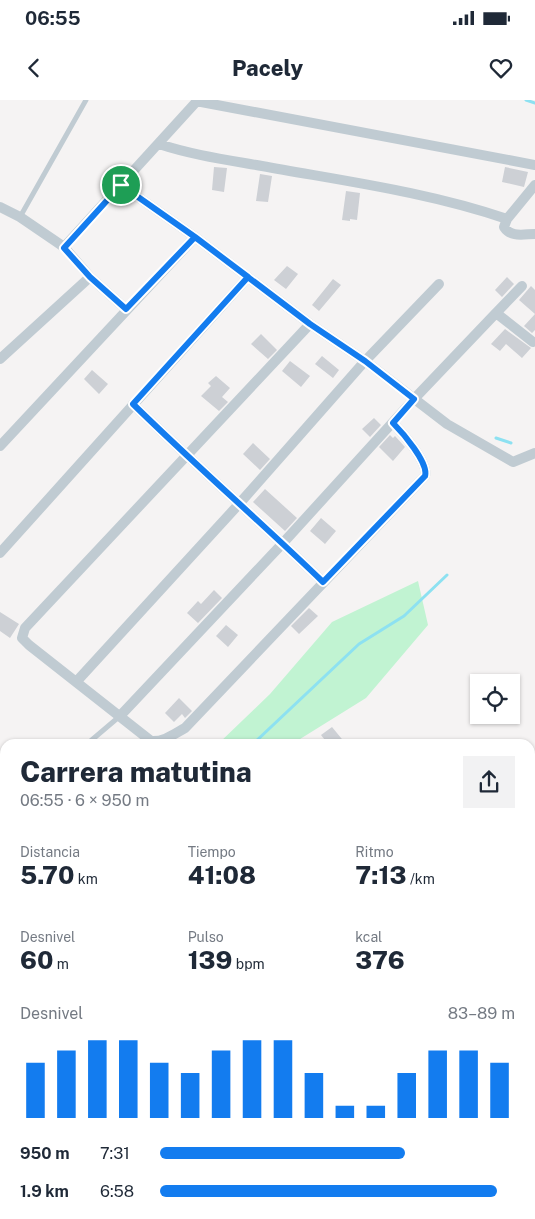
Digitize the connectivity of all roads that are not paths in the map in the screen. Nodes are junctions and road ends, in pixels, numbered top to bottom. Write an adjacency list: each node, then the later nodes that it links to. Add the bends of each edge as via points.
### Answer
1 (86, 100): 8 (lane)
2 (197, 101): 3 (street); 4 (street)
3 (159, 144): 5 (street); 9 (street, via 393,189 484,211)
4 (535, 165)
5 (121, 185): 11 (street); 12 (street)
6 (535, 185): 9 (street)
7 (0, 207): 8 (street)
8 (20, 217): 12 (street)
9 (506, 220): 10 (street, via 504,227 513,234)
10 (535, 234)
11 (195, 237): 14 (street); 17 (street)
12 (64, 248): 13 (street)
13 (90, 277): 17 (street); 21 (street)
14 (248, 277): 19 (street); 24 (street)
15 (439, 284): 22 (street)
16 (522, 286): 18 (street)
17 (126, 309): 26 (street)
18 (496, 312): 20 (street); 23 (street)
19 (310, 324): 22 (street); 28 (street)
20 (533, 342)
21 (0, 359)
22 (365, 361): 23 (street); 29 (street)
23 (414, 399): 25 (street); 27 (street, via 447,424 513,462)
24 (133, 404): 28 (street); 31 (street)
25 (393, 423): 30 (street); 32 (street, via 404,433 426,468 425,476)
26 (0, 446)
27 (535, 452)
28 (185, 456): 29 (street); 33 (street, via 24,628 22,638 29,645)
29 (239, 504): 30 (street); 33 (street)
30 (283, 543): 32 (street); 34 (street)
31 (0, 553)
32 (323, 582): 37 (street, via 185,728)
33 (77, 681): 34 (street)
34 (120, 716): 35 (lane); 36 (street)
35 (93, 739)
36 (149, 739)
37 (166, 739)

